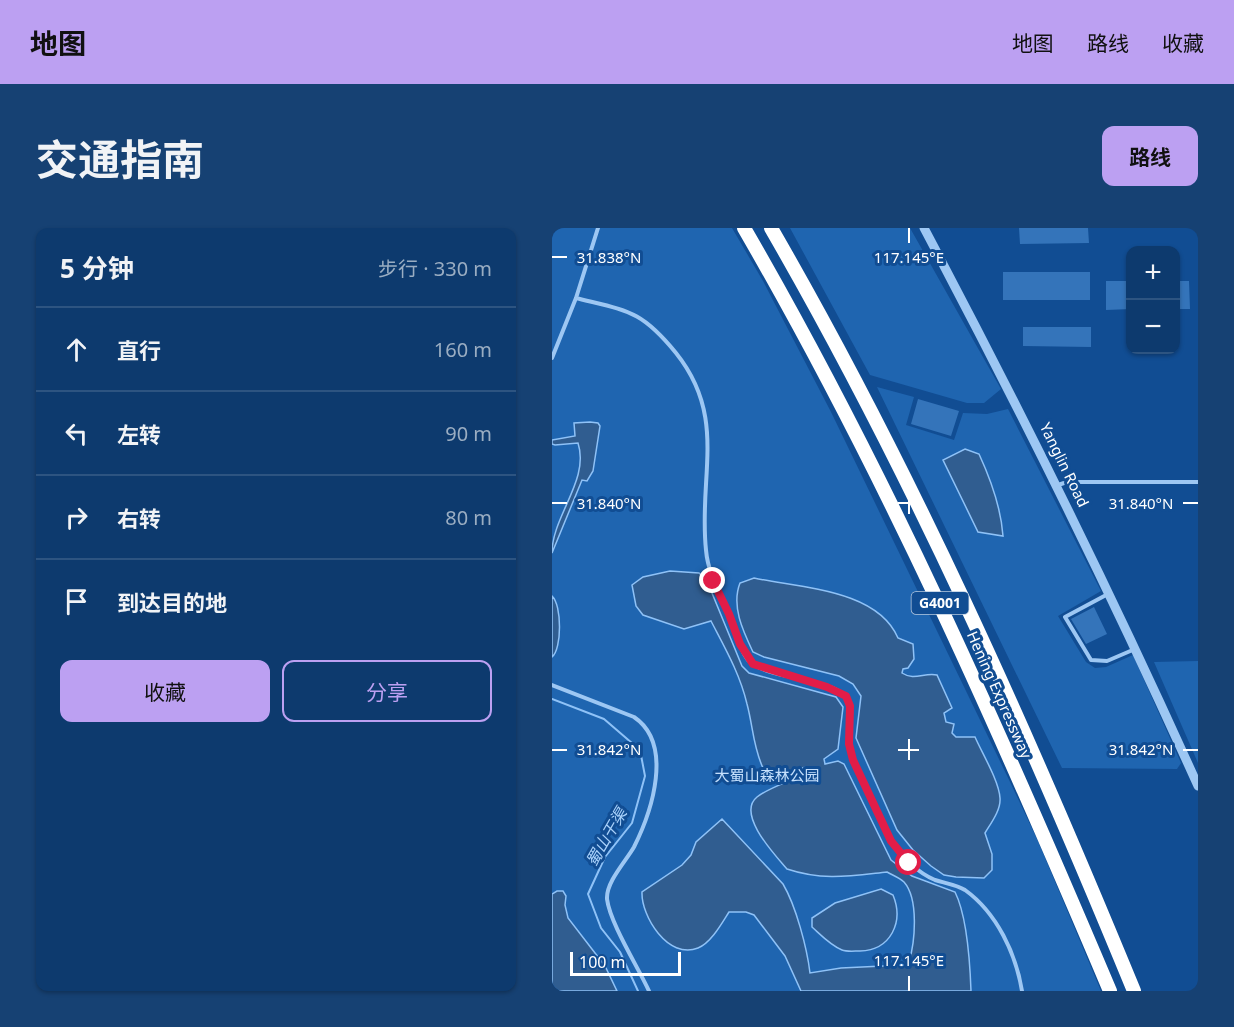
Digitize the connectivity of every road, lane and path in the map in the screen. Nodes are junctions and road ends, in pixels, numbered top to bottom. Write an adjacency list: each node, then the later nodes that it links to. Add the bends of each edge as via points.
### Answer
1 (598, 228): 5 (lane)
2 (744, 228): 15 (highway, Hening Expressway / G4001, via 916,551)
3 (771, 228): 16 (highway, Hening Expressway / G4001, via 936,541 1065,823)
4 (924, 228): 8 (street, Yanglin Road)
5 (576, 298): 6 (lane); 14 (lane, via 640,316 655,327 690,370 706,409 706,550 713,581 747,657 758,667 846,696 853,760 891,841 909,863 933,879 964,889 991,914 1012,953)
6 (552, 358)
7 (1198, 482): 8 (lane, via 1067,482)
8 (1057, 486): 9 (street, Yanglin Road)
9 (1109, 593): 10 (street, Yanglin Road); 10 (lane, via 1065,617 1091,660 1107,661)
10 (1136, 649): 12 (street, Yanglin Road)
11 (552, 685): 13 (lane, via 634,717 643,723 655,742 655,777 649,811 607,899)
12 (1198, 786)
13 (648, 991)
14 (1022, 991)
15 (1110, 991)
16 (1134, 991)

